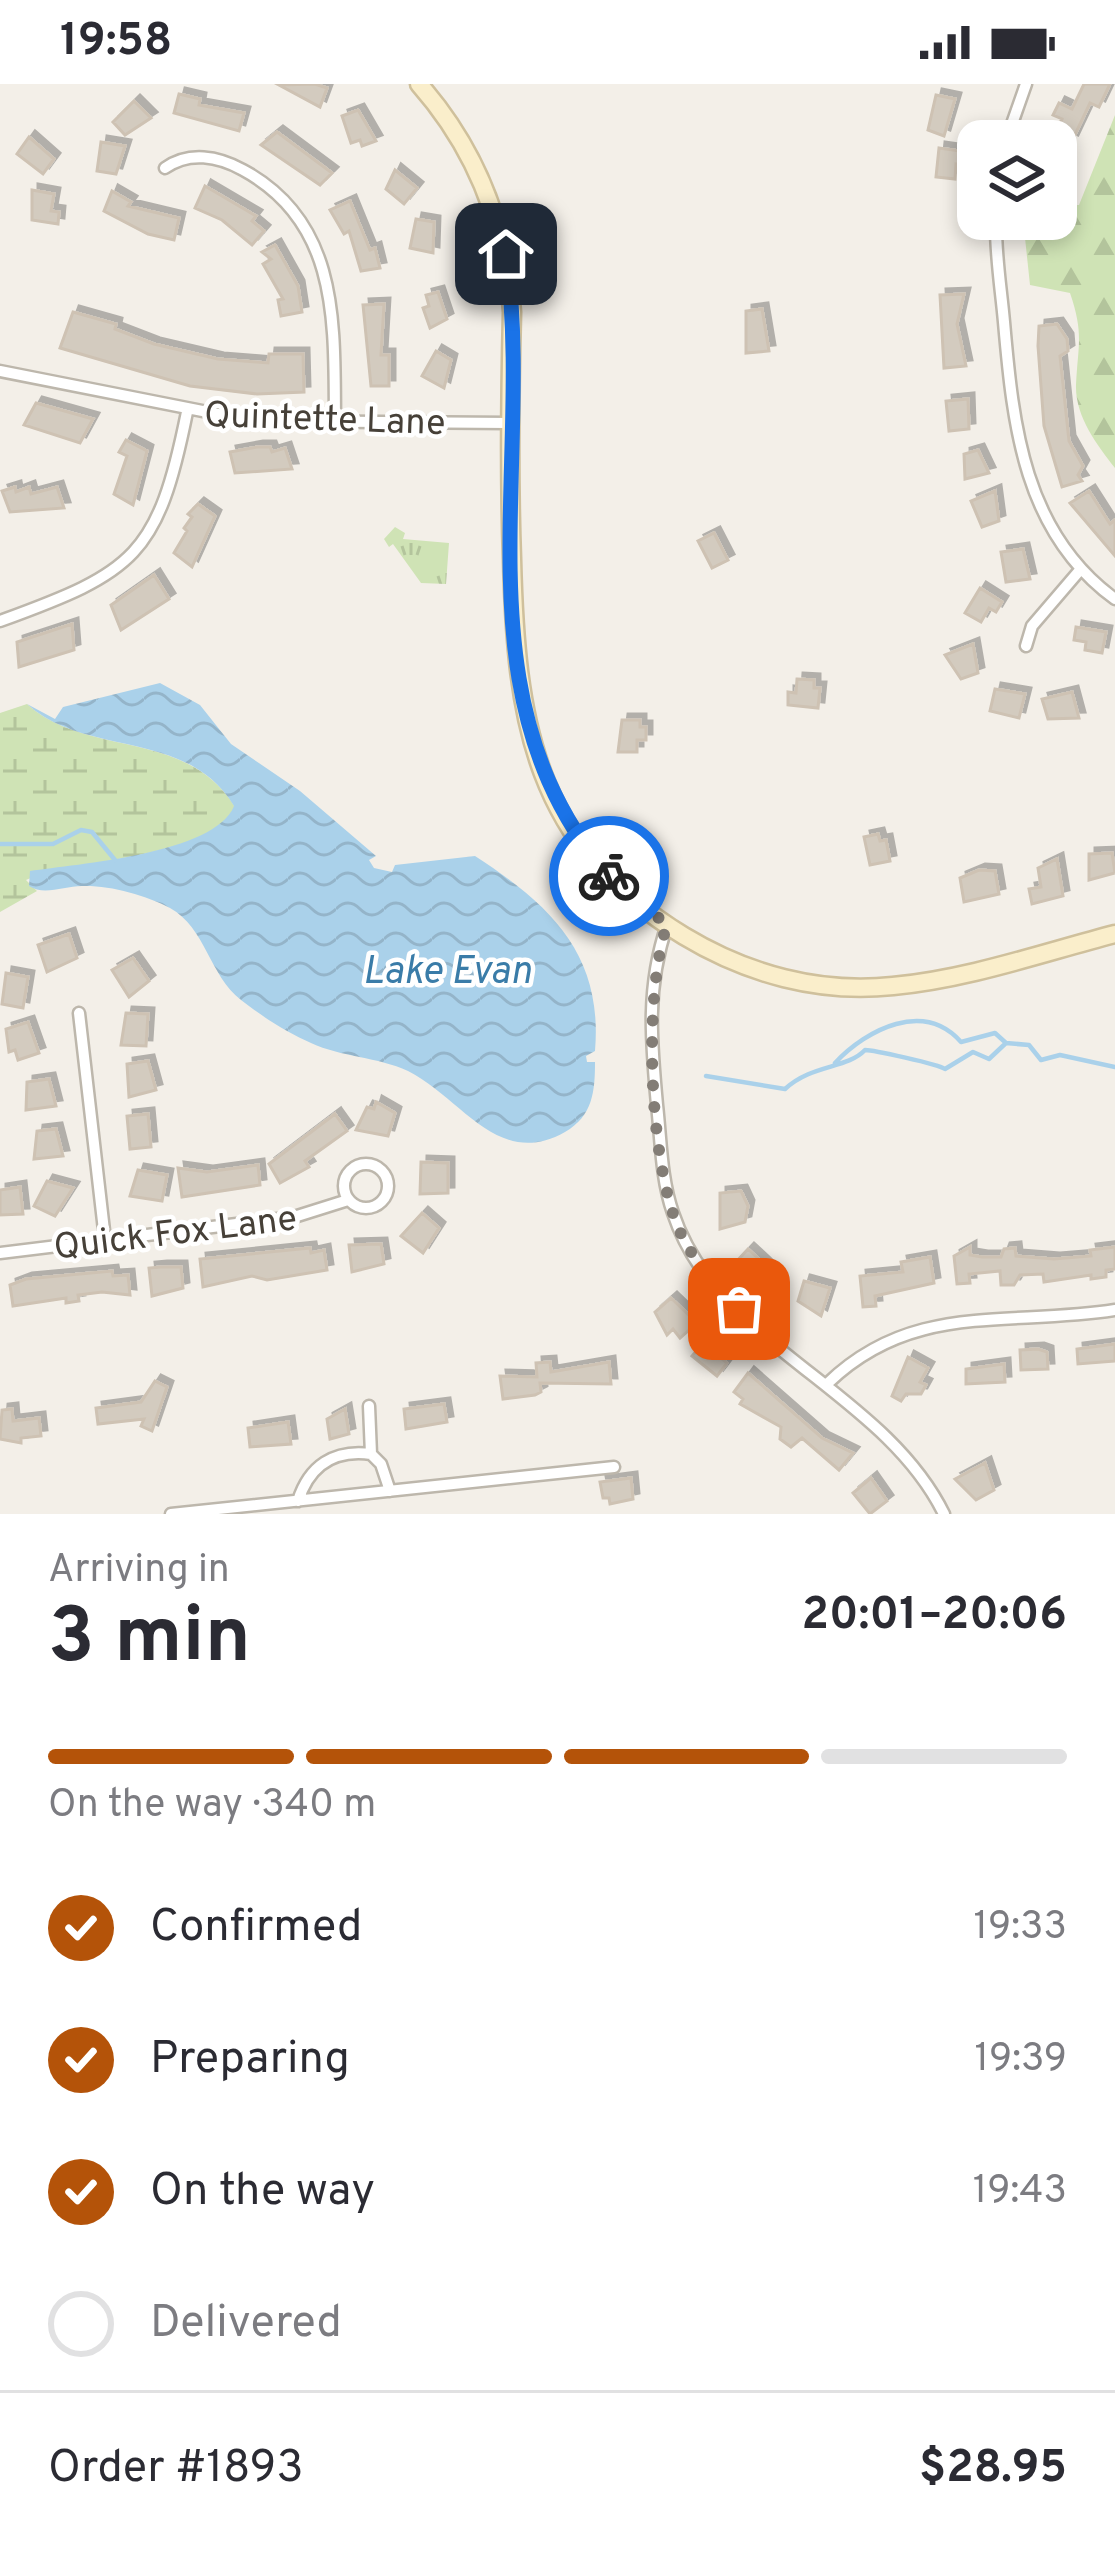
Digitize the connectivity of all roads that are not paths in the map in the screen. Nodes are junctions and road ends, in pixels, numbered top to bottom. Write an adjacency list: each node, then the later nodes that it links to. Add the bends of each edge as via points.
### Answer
1 (419, 84): 9 (street, via 473,161 501,232 512,312)
2 (1026, 84): 3 (street)
3 (1013, 120)
4 (165, 168): 8 (street, via 190,157 221,160 273,189 299,218 332,290)
5 (998, 240): 10 (street, via 1018,442 1041,511)
6 (0, 371): 7 (street, Quintette Lane)
7 (188, 412): 8 (street, Quintette Lane); 12 (street, via 169,498 136,551 92,587)
8 (335, 423): 9 (street, Quintette Lane)
9 (510, 423): 14 (street, via 515,671 527,730 546,782 594,858)
10 (1080, 570): 11 (street); 13 (street, via 1032,626)
11 (1115, 599)
12 (0, 621)
13 (1026, 646)
14 (667, 925): 15 (street, via 749,968 858,987 926,982); 21 (street, via 650,1006 672,1211 721,1291)
15 (1115, 934)
16 (79, 1013): 18 (street)
17 (348, 1200): 17 (street, Quick Fox Lane, via 363,1208 380,1204 388,1189 383,1173 369,1164 352,1168 344,1183); 18 (street, Quick Fox Lane, via 294,1217)
18 (105, 1239): 19 (street, Quick Fox Lane)
19 (0, 1253)
20 (1115, 1310): 21 (street, via 909,1329 872,1345)
21 (828, 1383): 28 (street, via 914,1465)
22 (369, 1406): 23 (street)
23 (370, 1454): 25 (street); 26 (street, via 327,1460)
24 (614, 1467): 25 (street)
25 (390, 1491): 26 (street)
26 (298, 1501): 27 (street)
27 (171, 1514)
28 (944, 1514)

